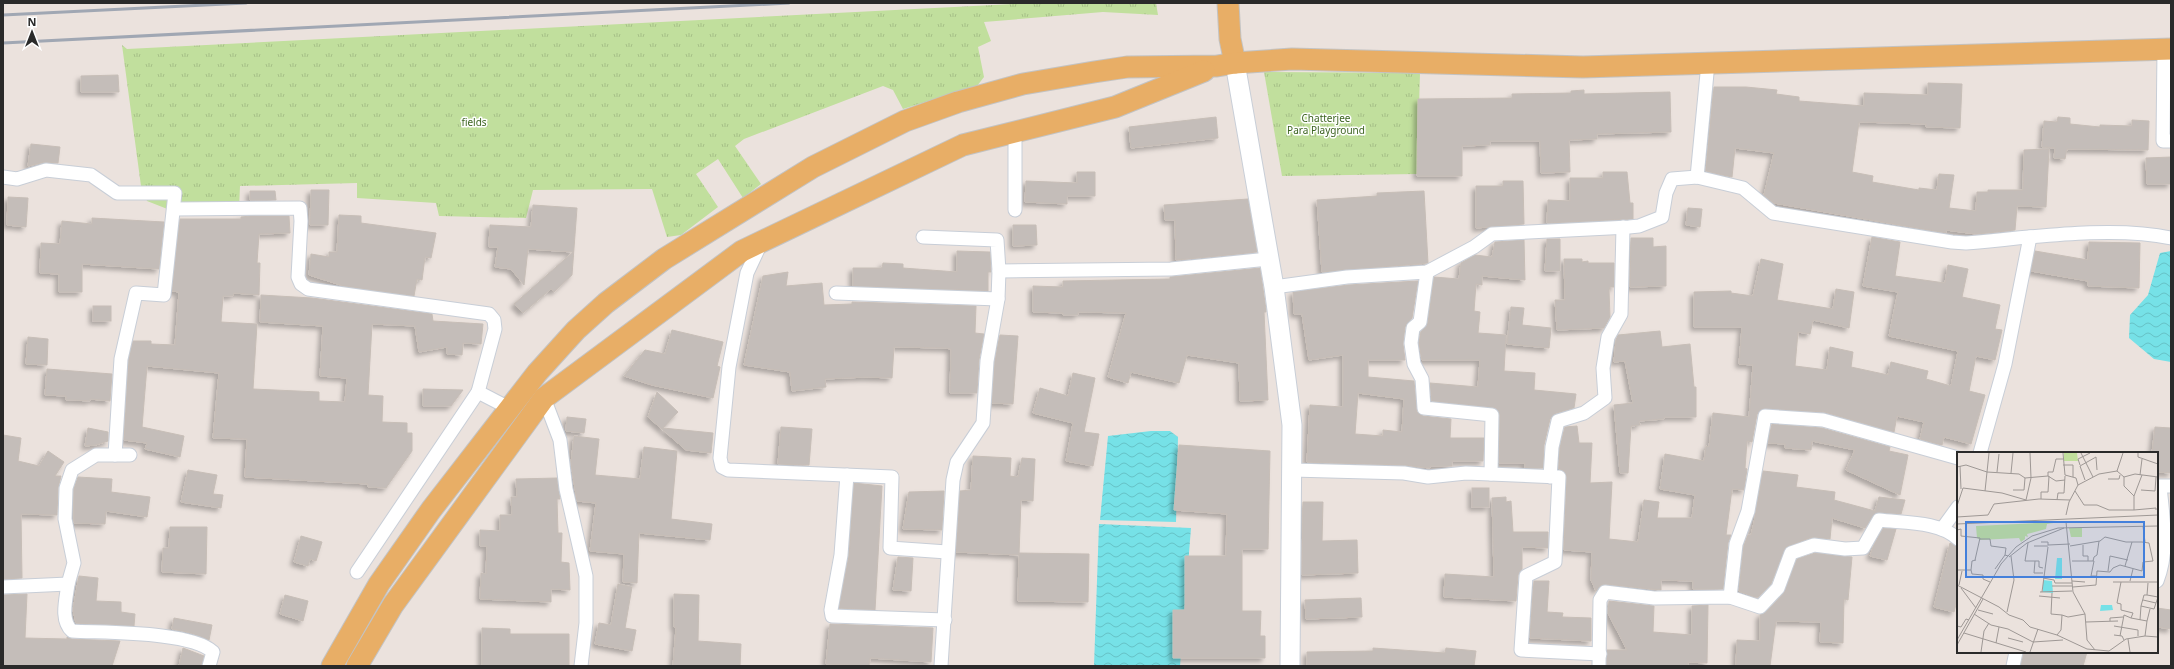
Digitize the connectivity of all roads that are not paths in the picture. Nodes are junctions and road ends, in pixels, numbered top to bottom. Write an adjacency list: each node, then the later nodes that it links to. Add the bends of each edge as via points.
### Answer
1 (1228, 3): 4 (main road, via 1230,39)
2 (2167, 49): 3 (main road); 6 (street, via 2163,141)
3 (1708, 63): 4 (main road, via 1583,67 1292,59); 8 (street)
4 (1226, 64): 5 (main road, via 1115,107); 16 (main road); 24 (main road, via 1127,67 1031,82 958,102 905,121 813,166 664,259 606,303 576,330)
5 (1015, 132): 10 (street); 15 (main road, via 963,145)
6 (2171, 142)
7 (3, 177): 9 (street, via 17,179 46,170 91,176 117,193 175,193)
8 (1697, 177): 11 (street, via 1672,179 1666,193 1662,217 1639,226); 13 (street, via 1743,188 1773,213 1959,243)
9 (174, 209): 22 (street, via 300,208 298,277 301,284 308,289 489,314 494,320 495,329); 26 (street, via 164,295 136,293 121,359)
10 (1015, 210)
11 (1623, 227): 18 (street, via 1492,234 1474,247); 32 (street, via 1622,314 1608,338 1603,368 1605,398 1584,413 1558,422 1552,447)
12 (923, 237): 17 (street, via 997,240)
13 (2030, 238): 14 (street, via 2107,233 2153,234); 25 (street, via 2005,364)
14 (2171, 238)
15 (762, 241): 23 (main road, via 742,251); 31 (street, via 747,272 729,367 720,458 722,467 728,470)
16 (1268, 260): 17 (street, via 1171,269); 19 (main road)
17 (999, 271): 21 (street)
18 (1427, 272): 19 (street, via 1347,277); 30 (street, via 1420,322 1413,328 1411,344 1414,364 1422,379 1424,408 1492,416)
19 (1274, 287): 29 (main road, via 1292,425)
20 (836, 293): 21 (street)
21 (998, 299): 37 (street, via 987,361 983,422 957,462)
22 (478, 392): 24 (street); 38 (street)
23 (544, 398): 48 (main road, via 393,606); 49 (street, via 560,440 566,489 586,576 586,623)
24 (509, 408): 47 (main road, via 383,578)
25 (1980, 452)
26 (115, 455): 27 (street); 40 (street, via 96,455 72,470 66,488 65,519 74,562)
27 (130, 455)
28 (1957, 458): 42 (street, via 1823,420 1765,416 1748,511 1736,544)
29 (1292, 470): 30 (street, via 1404,473 1428,477); 51 (main road)
30 (1491, 474): 32 (street)
31 (847, 475): 37 (street, via 892,477 890,548); 43 (street, via 841,555 832,616)
32 (1550, 477): 45 (street, via 1559,477 1555,562 1526,576 1521,650)
33 (2171, 486): 39 (street, via 2160,486 2164,564)
34 (1957, 508): 35 (street)
35 (1942, 529): 36 (street); 42 (street, via 1879,520 1864,548 1844,550 1814,545 1791,553 1778,588 1760,607)
36 (1957, 538)
37 (947, 552): 43 (street)
38 (357, 572)
39 (2158, 579)
40 (68, 584): 41 (street); 46 (street, via 65,618 66,626 72,631 159,635 207,646 213,652)
41 (3, 587)
42 (1730, 597): 45 (street, via 1654,598 1605,592 1600,600)
43 (945, 620): 50 (street)
44 (2016, 653): 52 (street)
45 (1599, 660)
46 (209, 666)
47 (332, 666)
48 (357, 666)
49 (581, 666)
50 (941, 666)
51 (1290, 666)
52 (2013, 666)

